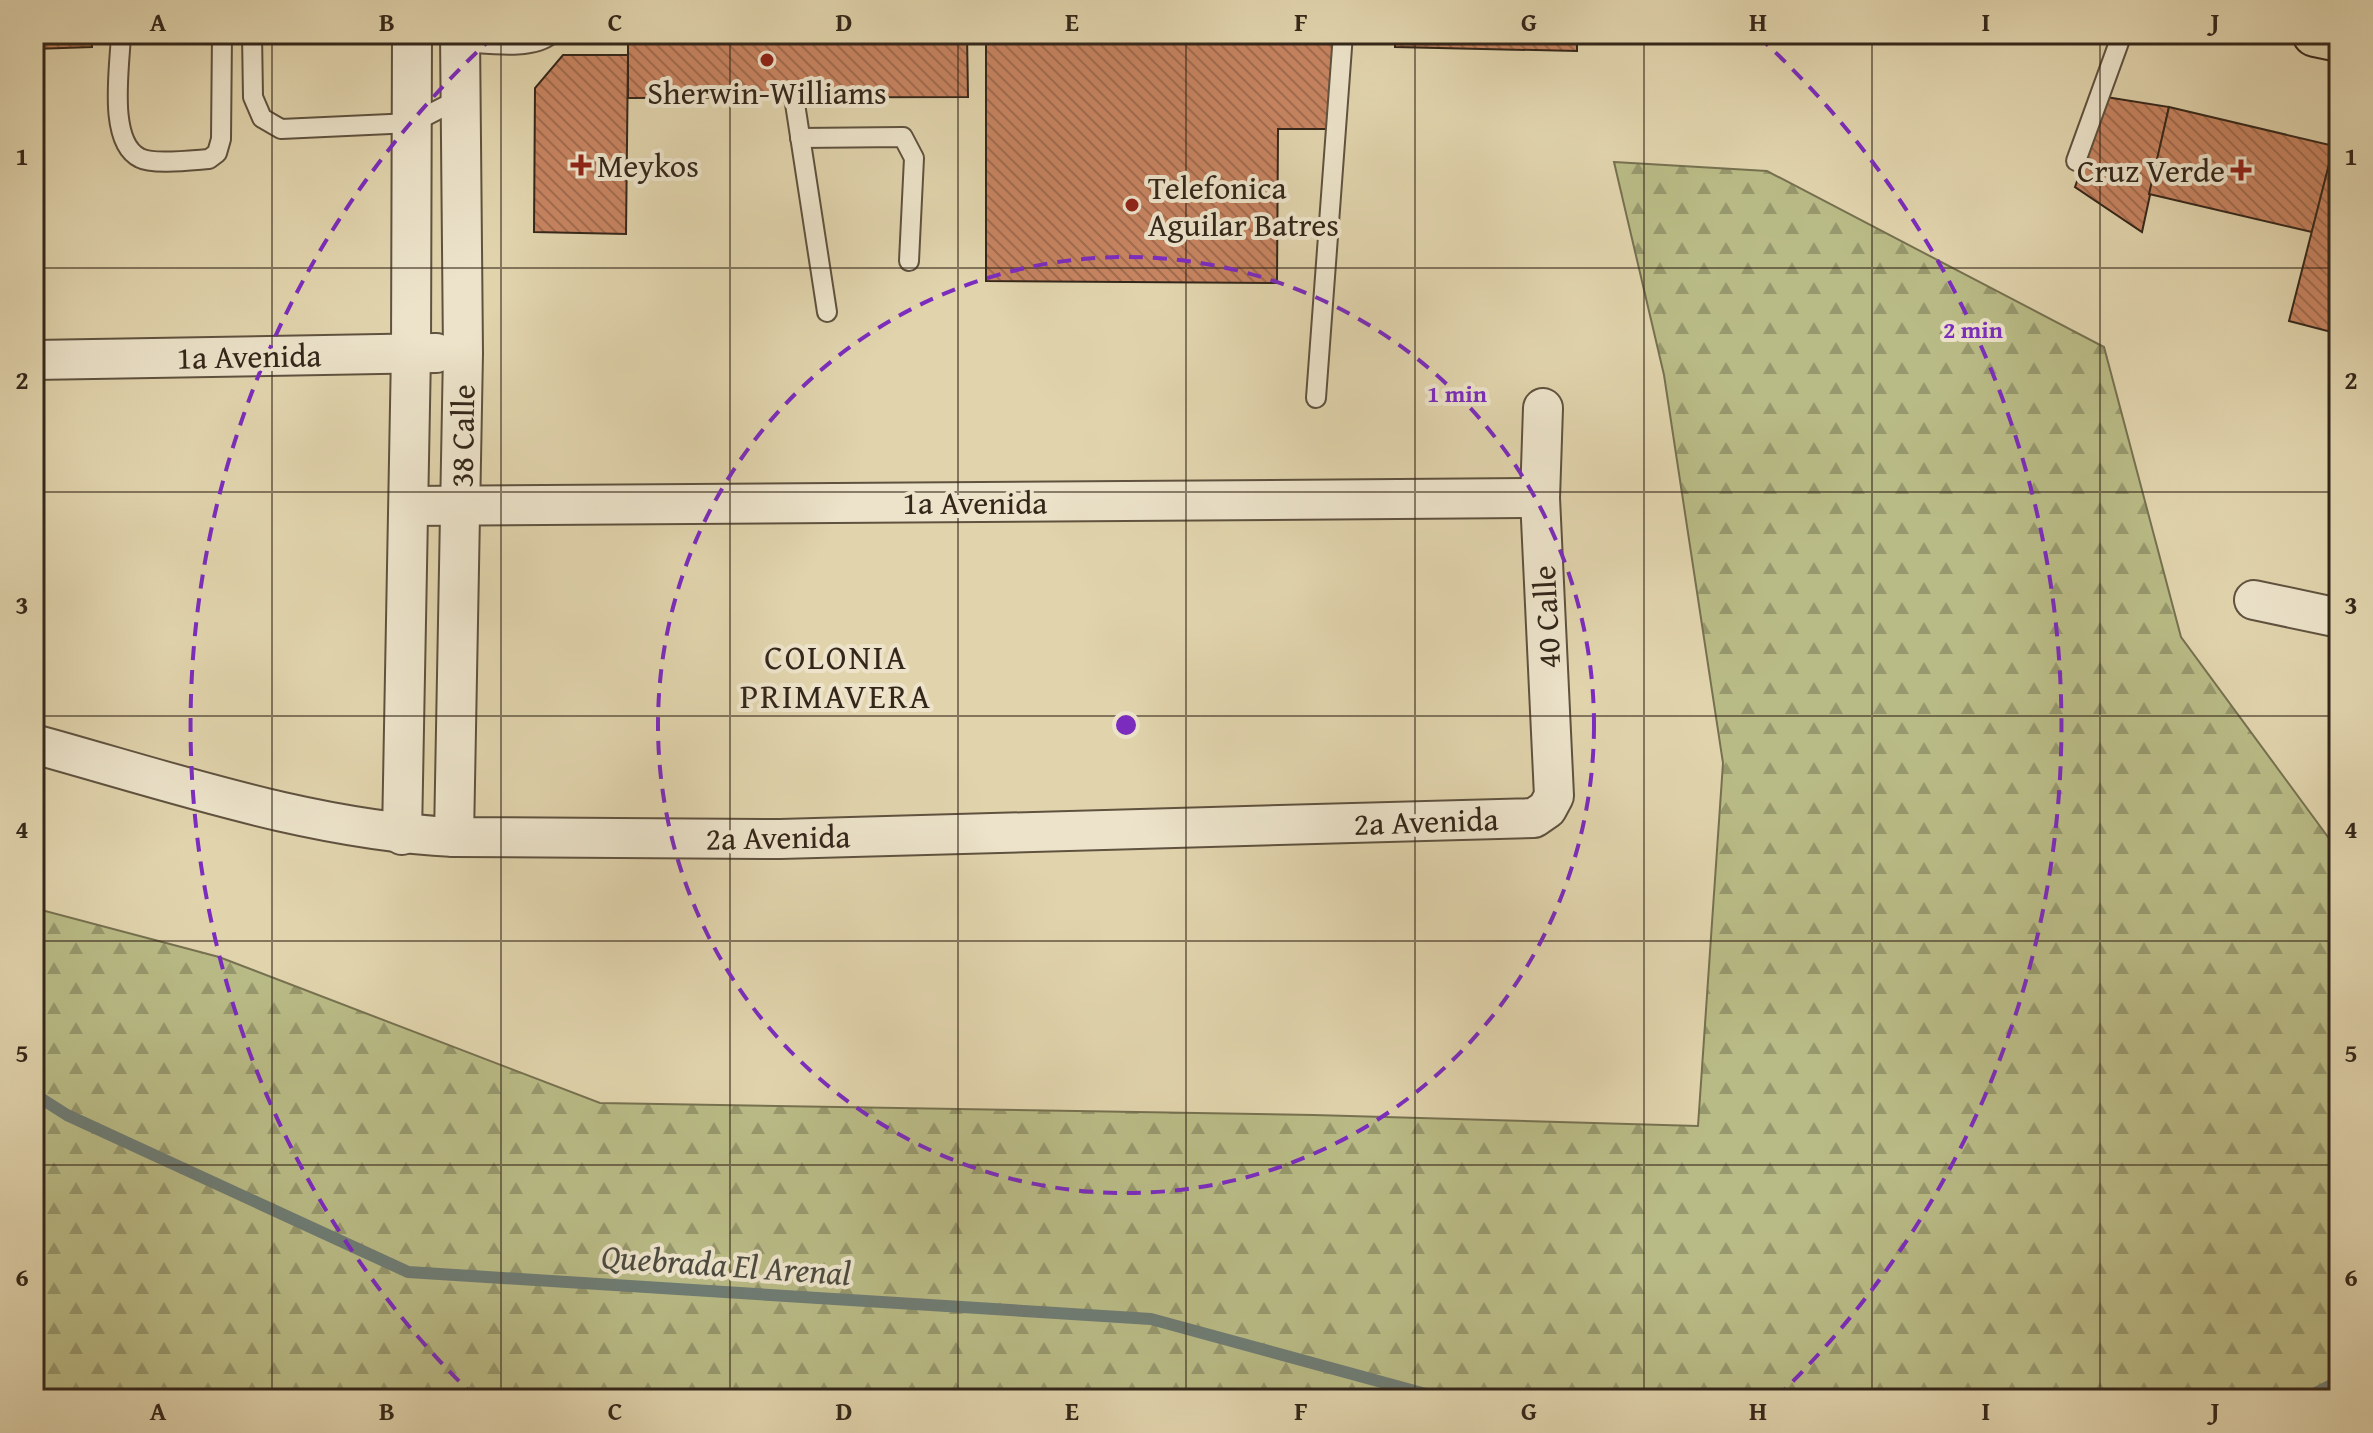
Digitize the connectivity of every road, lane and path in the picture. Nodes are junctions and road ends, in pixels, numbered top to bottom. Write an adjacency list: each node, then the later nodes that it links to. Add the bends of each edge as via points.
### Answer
1 (121, 34): 2 (lane, via 118,120 127,148 143,160 209,159 217,153)
2 (222, 34)
3 (252, 34): 13 (lane, via 253,97 262,118 281,129)
4 (412, 34): 13 (street, 38 Calle)
5 (551, 34): 9 (lane, via 518,45)
6 (1343, 34): 21 (lane)
7 (2122, 34): 15 (lane)
8 (2315, 34): 10 (highway)
9 (460, 38): 12 (street, 38 Calle)
10 (2339, 39)
11 (794, 97): 14 (lane)
12 (461, 98): 13 (lane); 19 (street, 38 Calle)
13 (412, 123): 18 (street, 38 Calle)
14 (800, 138): 16 (lane, via 903,137 914,158); 17 (lane)
15 (2076, 161)
16 (909, 261)
17 (827, 312)
18 (411, 353): 19 (street, 1a Avenida); 20 (street, 1a Avenida); 24 (street, 38 Calle)
19 (463, 353): 25 (street, 38 Calle)
20 (34, 360)
21 (1316, 398)
22 (1543, 408): 23 (street, 40 Calle)
23 (1540, 498): 25 (street, 1a Avenida); 29 (street, 40 Calle, via 1554,796)
24 (409, 506): 25 (street, 1a Avenida); 30 (street, 38 Calle)
25 (461, 506): 31 (street, 38 Calle)
26 (2254, 600): 27 (street)
27 (2339, 618)
28 (34, 744): 30 (street, 2a Avenida, via 281,813)
29 (1534, 818): 31 (street, 2a Avenida, via 780,839)
30 (402, 835): 31 (street, 2a Avenida)
31 (454, 837)

